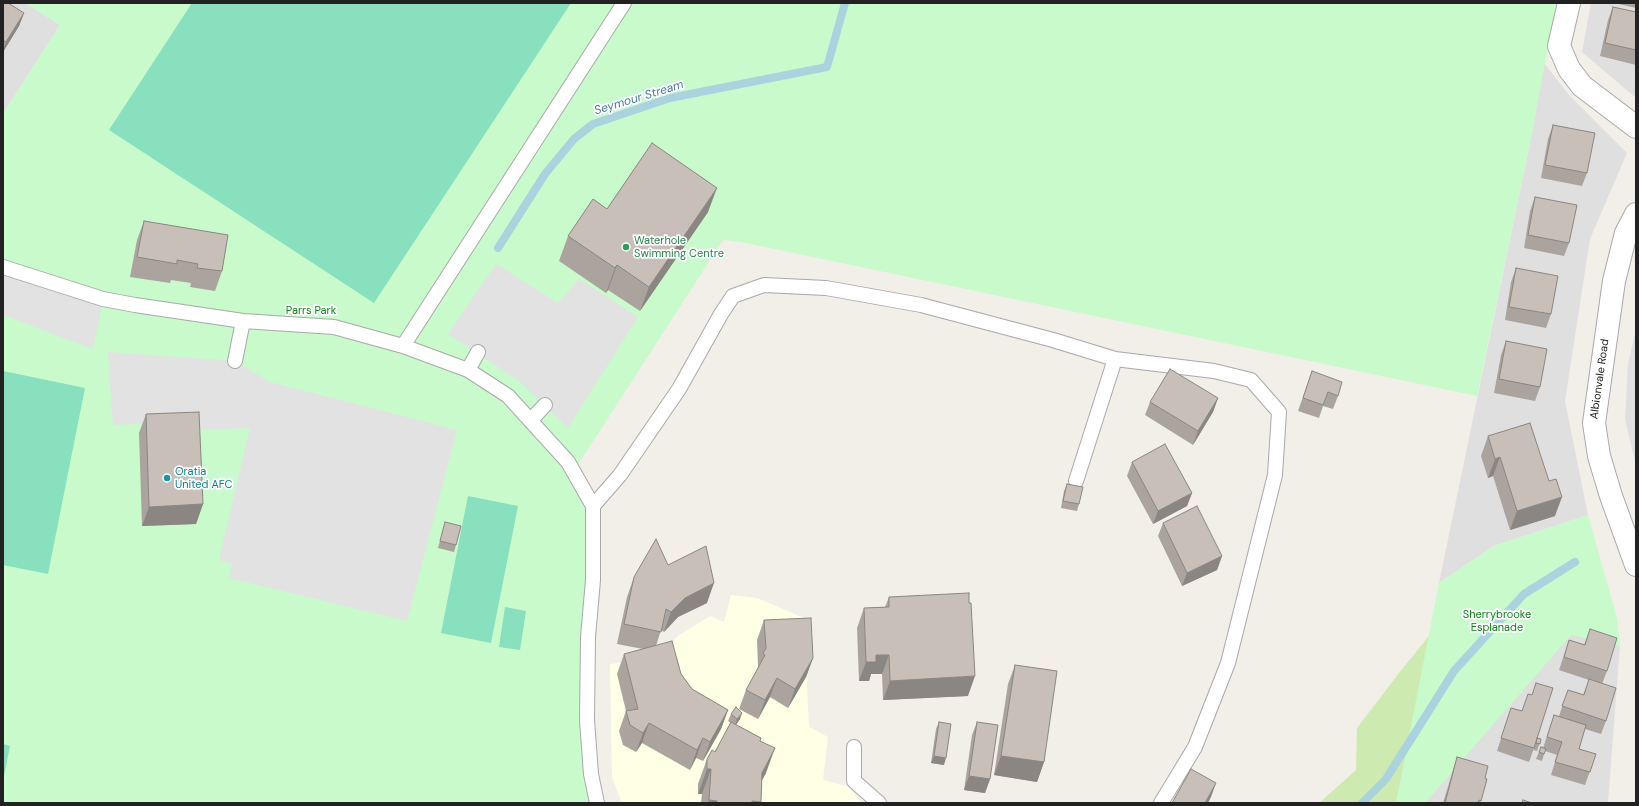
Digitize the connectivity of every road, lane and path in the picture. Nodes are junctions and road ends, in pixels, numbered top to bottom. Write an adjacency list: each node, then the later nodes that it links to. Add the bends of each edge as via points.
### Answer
1 (624, 3): 7 (lane)
2 (1569, 3): 3 (street, via 1559,46 1569,69 1582,86)
3 (1636, 127)
4 (1636, 214): 16 (street, Albionvale Road, via 1626,233 1614,281 1594,423 1599,456)
5 (3, 267): 6 (lane, via 103,299)
6 (243, 321): 7 (lane, via 334,327); 10 (lane)
7 (403, 346): 11 (lane)
8 (478, 352): 11 (lane)
9 (1115, 359): 14 (lane); 15 (lane, via 921,305 826,288 764,285 733,296 720,314 679,389 620,475); 20 (lane, via 1214,371 1251,380 1279,412 1275,475 1228,663 1195,747)
10 (235, 361)
11 (468, 370): 13 (lane, via 508,396)
12 (545, 406): 13 (lane)
13 (531, 420): 15 (lane, via 568,462)
14 (1076, 480)
15 (593, 506): 18 (lane, via 593,580 588,637 587,720 591,774)
16 (1636, 565)
17 (854, 747): 19 (lane, via 854,781)
18 (597, 803)
19 (879, 803)
20 (1161, 803)

